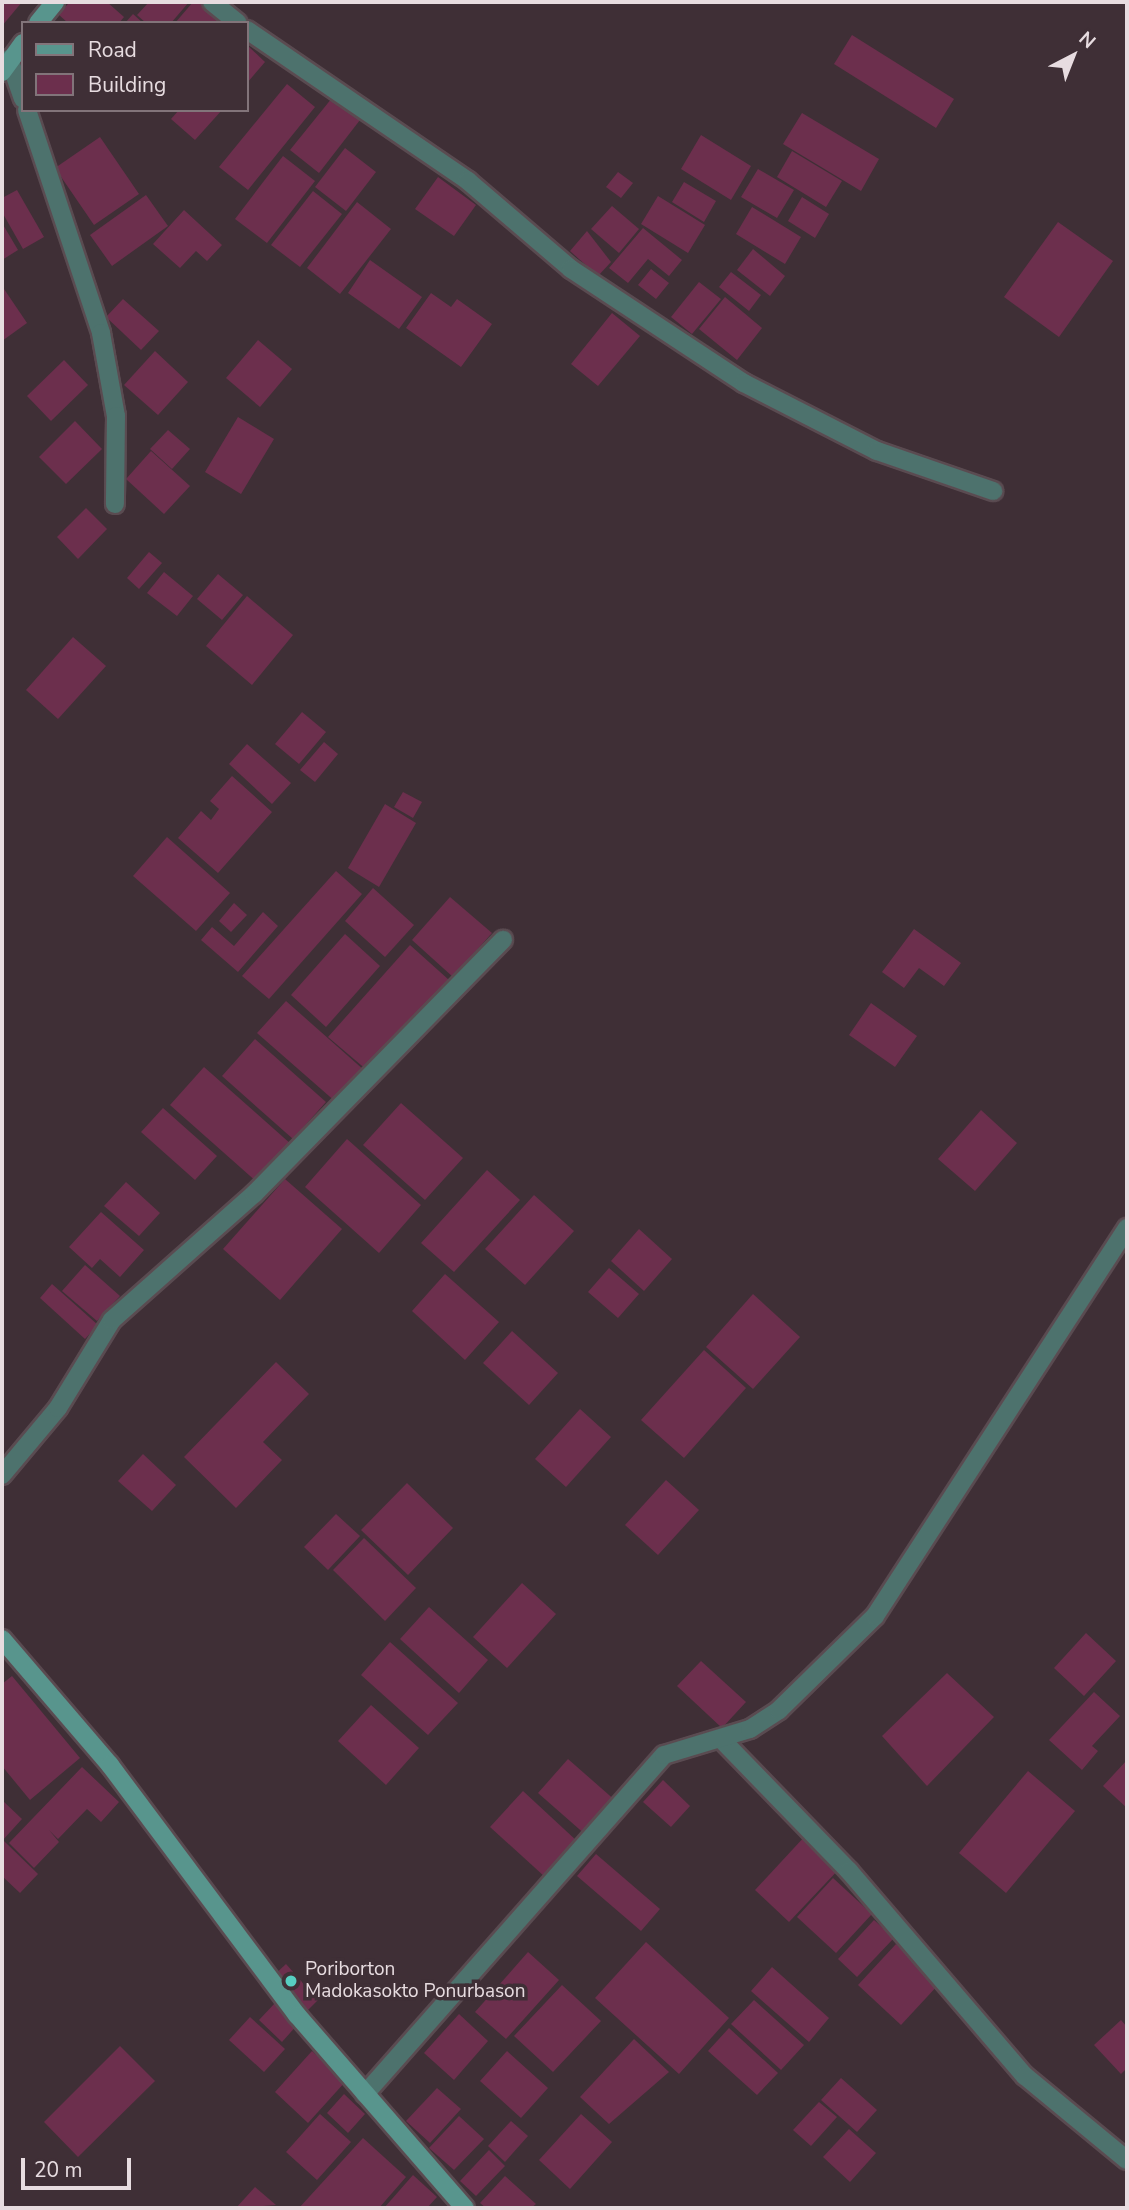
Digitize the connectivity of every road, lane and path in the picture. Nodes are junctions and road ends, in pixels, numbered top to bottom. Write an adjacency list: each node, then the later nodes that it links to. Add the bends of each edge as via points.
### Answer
1 (55, 2): 3 (street)
2 (212, 2): 4 (street)
3 (40, 21)
4 (236, 21)
5 (248, 31): 10 (street, via 468,181 571,269 744,383 877,451)
6 (21, 46): 7 (street)
7 (6, 66): 8 (street)
8 (21, 95)
9 (28, 112): 11 (street, via 101,333 116,416)
10 (993, 491)
11 (115, 503)
12 (503, 940): 14 (street, via 254,1194 112,1320 58,1408)
13 (1127, 1228): 16 (street, via 874,1616 779,1710)
14 (2, 1475)
15 (2, 1639): 17 (street, via 110,1765)
16 (721, 1739): 17 (street, via 675,1748 646,1772); 18 (street, via 849,1871 1025,2076)
17 (365, 2094): 19 (street)
18 (1127, 2160)
19 (465, 2208)

